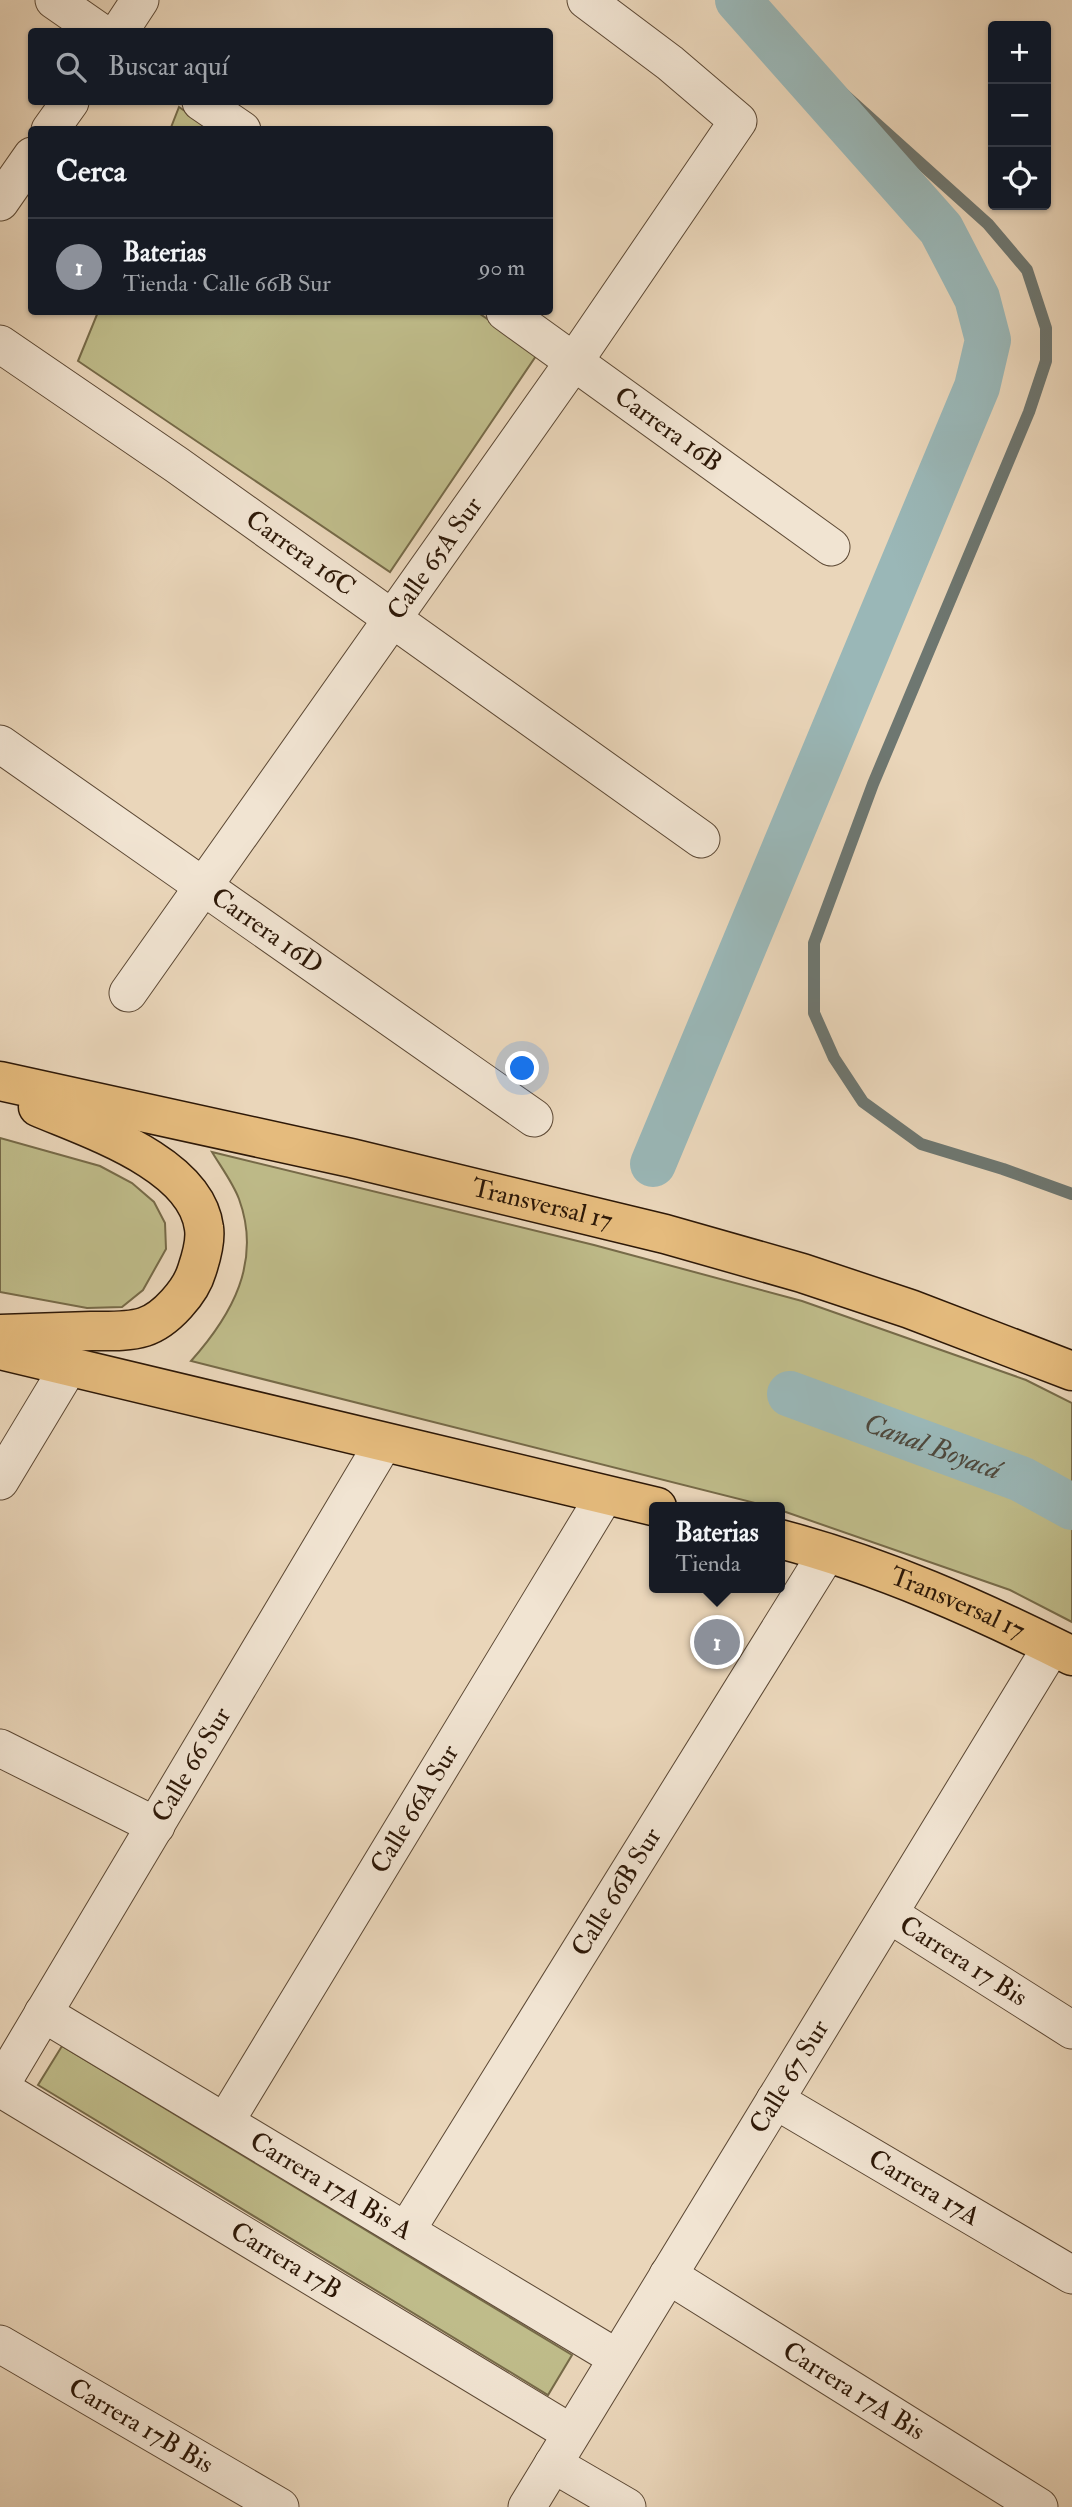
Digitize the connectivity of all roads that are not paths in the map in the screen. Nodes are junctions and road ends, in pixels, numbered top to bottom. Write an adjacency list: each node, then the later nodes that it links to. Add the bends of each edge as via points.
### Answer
1 (54, 0): 4 (street)
2 (141, 0): 5 (street)
3 (586, 0): 14 (street, Calle 65A Sur, via 737,121)
4 (94, 28)
5 (121, 28)
6 (68, 105): 8 (street)
7 (205, 105): 9 (street)
8 (53, 126)
9 (236, 126)
10 (28, 162): 11 (street)
11 (0, 202)
12 (509, 315): 14 (street, Carrera 16B)
13 (0, 344): 16 (street, Carrera 16C)
14 (575, 360): 15 (street, Carrera 16B); 16 (street, Calle 65A Sur)
15 (831, 547)
16 (391, 618): 18 (street, Carrera 16C); 19 (street, Calle 65A Sur)
17 (0, 744): 19 (street, Carrera 16D)
18 (701, 839)
19 (203, 886): 20 (street, Calle 65A Sur); 23 (street, Carrera 16D)
20 (128, 993)
21 (0, 1081): 27 (highway, Transversal 17, via 351,1158 665,1234 898,1305)
22 (0, 1091): 24 (highway, via 127,1146 162,1168 182,1184 204,1228 201,1257 184,1295 145,1327)
23 (534, 1118)
24 (0, 1334)
25 (0, 1350): 26 (highway)
26 (68, 1368): 28 (highway); 29 (street)
27 (1072, 1371)
28 (384, 1442): 30 (highway); 36 (street, Calle 66 Sur)
29 (0, 1481)
30 (605, 1495): 31 (highway); 42 (street, Calle 66A Sur)
31 (649, 1505)
32 (785, 1540): 33 (highway, Transversal 17)
33 (827, 1553): 34 (highway, Transversal 17, via 889,1573); 43 (street, Calle 66B Sur)
34 (1062, 1651): 37 (street, Calle 67 Sur)
35 (0, 1748): 36 (street)
36 (156, 1826): 38 (street, Calle 66 Sur)
37 (889, 1914): 39 (street, Carrera 17 Bis); 41 (street, Calle 67 Sur)
38 (43, 2013): 40 (street, Calle 66 Sur); 42 (street, Carrera 17A Bis A)
39 (1072, 2029)
40 (0, 2087): 48 (street, Carrera 17B)
41 (775, 2100): 44 (street, Calle 67 Sur); 45 (street, Carrera 17A)
42 (225, 2122): 43 (street, Carrera 17A Bis A)
43 (406, 2231): 47 (street, Carrera 17A Bis A)
44 (668, 2275): 47 (street, Calle 67 Sur); 52 (street, Carrera 17A Bis)
45 (1072, 2275)
46 (0, 2344): 49 (street, Carrera 17B Bis)
47 (617, 2358): 48 (street, Calle 67 Sur)
48 (562, 2449): 50 (street, Calle 67 Sur); 51 (street, Carrera 17B)
49 (280, 2507)
50 (527, 2507)
51 (627, 2507)
52 (1039, 2507)

